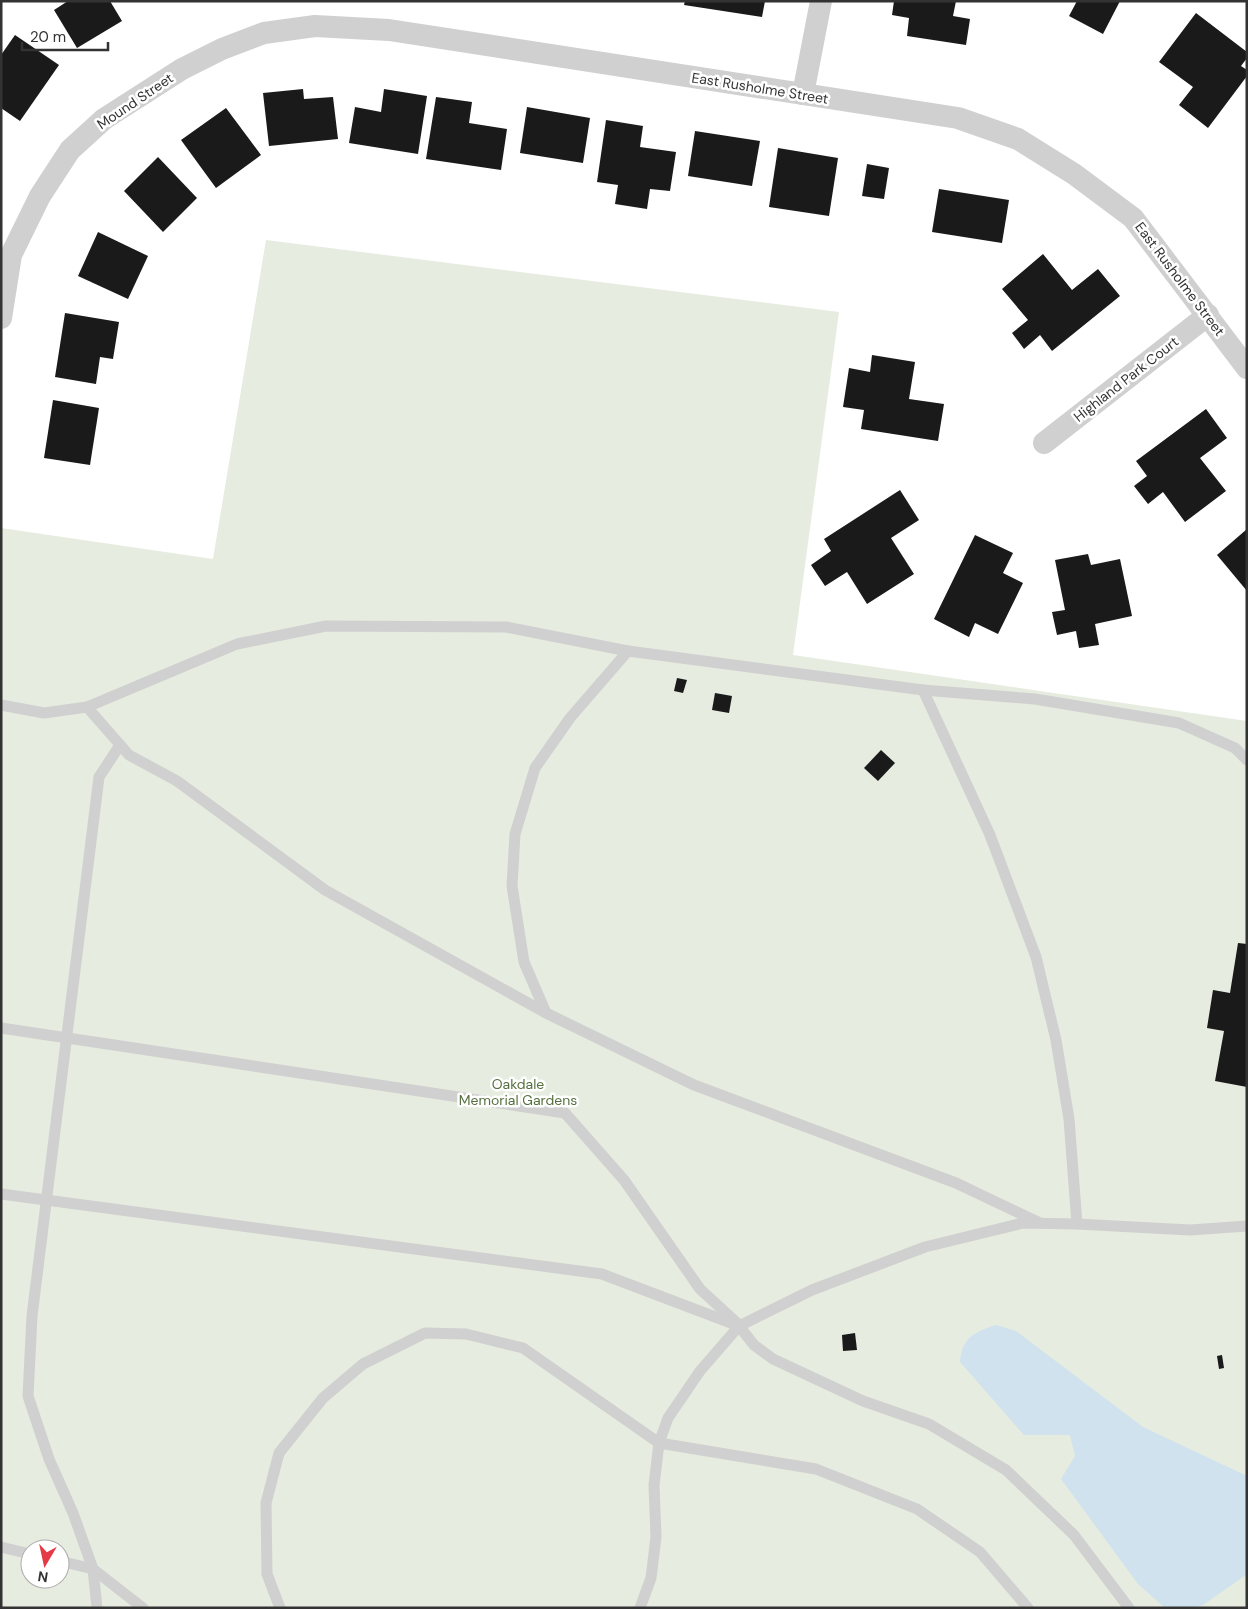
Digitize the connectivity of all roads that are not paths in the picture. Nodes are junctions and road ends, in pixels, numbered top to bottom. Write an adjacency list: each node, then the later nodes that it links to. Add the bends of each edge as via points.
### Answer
1 (821, 1): 3 (street)
2 (182, 69): 3 (street, East Rusholme Street, via 264,33 315,26 389,30); 5 (street, Mound Street, via 104,119 70,150 40,196 11,255)
3 (803, 94): 4 (street, East Rusholme Street, via 958,118 1018,139 1074,174 1133,218)
4 (1208, 316): 6 (street, East Rusholme Street); 7 (street, Highland Park Court)
5 (1, 318)
6 (1247, 368)
7 (1044, 443)
8 (628, 651): 9 (lane); 11 (lane, via 506,627 326,626 237,644); 14 (lane, via 570,718 535,768 515,834 512,886 524,962)
9 (923, 690): 13 (lane, via 1035,699 1179,723 1235,748); 20 (lane, via 990,835 1036,957 1056,1040 1069,1119)
10 (1, 705): 11 (lane, via 44,713)
11 (87, 707): 12 (lane)
12 (120, 745): 14 (lane, via 129,755 177,781 325,890); 16 (lane, via 99,777)
13 (1247, 760)
14 (546, 1013): 19 (lane, via 694,1085 947,1180)
15 (1, 1028): 16 (lane)
16 (66, 1038): 18 (lane); 22 (lane, via 565,1113 624,1180 700,1289)
17 (1, 1194): 18 (lane)
18 (46, 1200): 22 (lane, via 602,1274); 27 (lane, via 32,1316 28,1396)
19 (1040, 1223): 20 (lane); 22 (lane, via 1023,1223 925,1247 812,1290)
20 (1077, 1224): 21 (lane, via 1190,1230)
21 (1247, 1226)
22 (740, 1326): 23 (lane, via 700,1371 668,1418); 33 (lane, via 754,1345 773,1359 863,1400 930,1424 1006,1470 1074,1535)
23 (659, 1443): 30 (lane, via 523,1348 466,1334 425,1333 363,1364 323,1398 279,1453 266,1503 267,1574); 31 (lane, via 654,1484 656,1537 651,1578); 32 (lane, via 816,1469 917,1509 980,1552)
24 (1, 1547): 25 (lane)
25 (20, 1552)
26 (70, 1564): 27 (lane)
27 (92, 1569): 28 (lane); 29 (lane)
28 (97, 1608)
29 (143, 1608)
30 (280, 1608)
31 (640, 1608)
32 (1028, 1608)
33 (1129, 1608)

